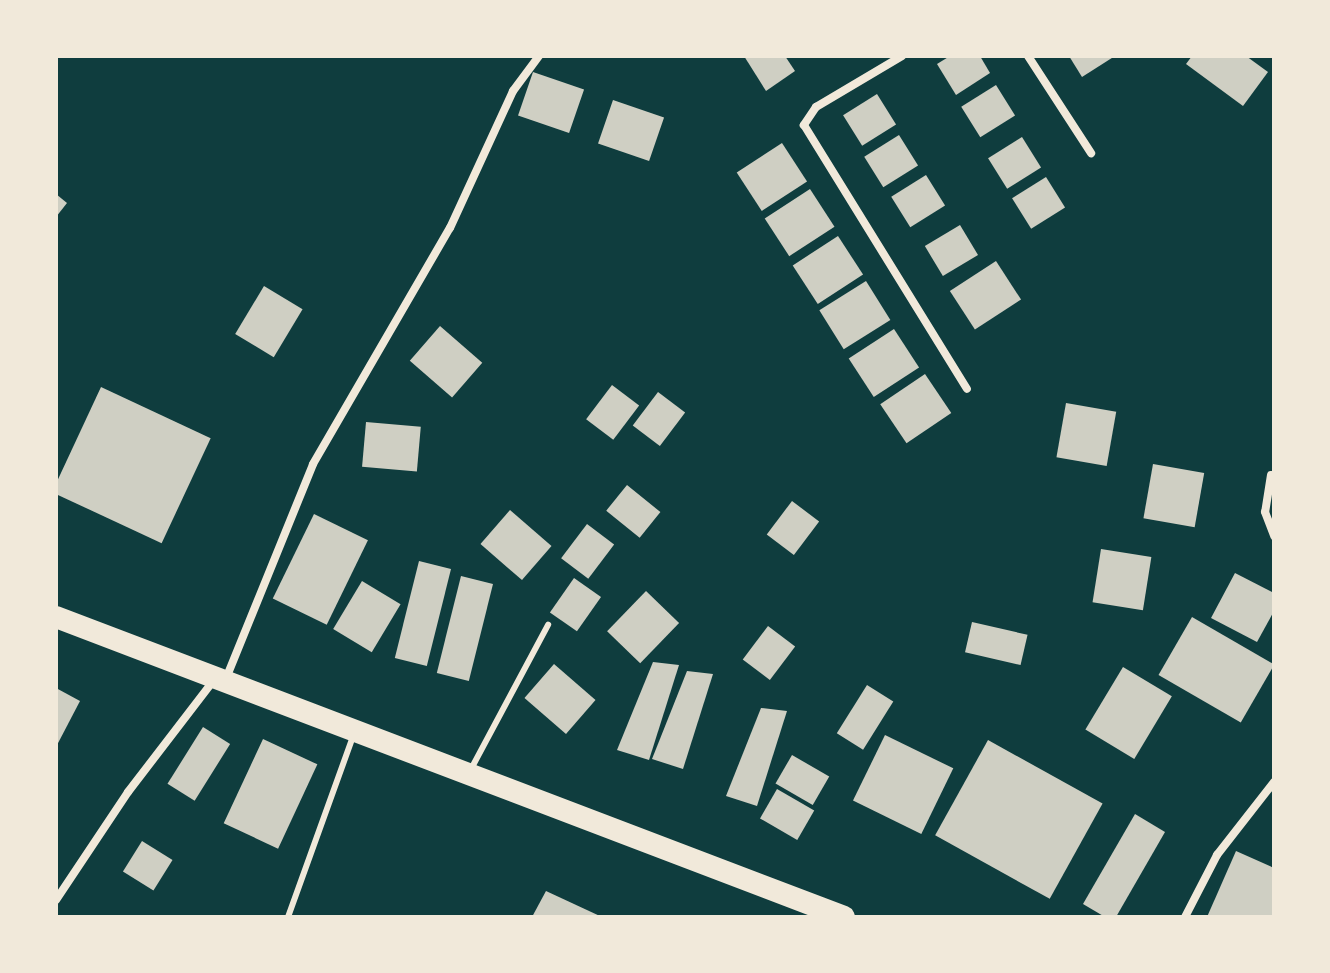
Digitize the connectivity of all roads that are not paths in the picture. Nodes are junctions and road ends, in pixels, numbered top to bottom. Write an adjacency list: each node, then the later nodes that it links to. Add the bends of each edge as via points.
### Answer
1 (539, 56): 10 (street, via 513,91 450,228 313,464)
2 (902, 56): 5 (street, via 816,107 804,125)
3 (1028, 56): 4 (street)
4 (1091, 153)
5 (967, 389)
6 (1271, 475): 7 (street, via 1265,512)
7 (1274, 536)
8 (56, 617): 10 (highway)
9 (548, 625): 12 (lane)
10 (220, 680): 11 (highway); 14 (street, via 137,780)
11 (355, 729): 12 (highway); 15 (lane)
12 (470, 771): 16 (highway)
13 (1274, 782): 17 (street, via 1217,855)
14 (56, 900)
15 (288, 917)
16 (844, 917)
17 (1185, 917)

